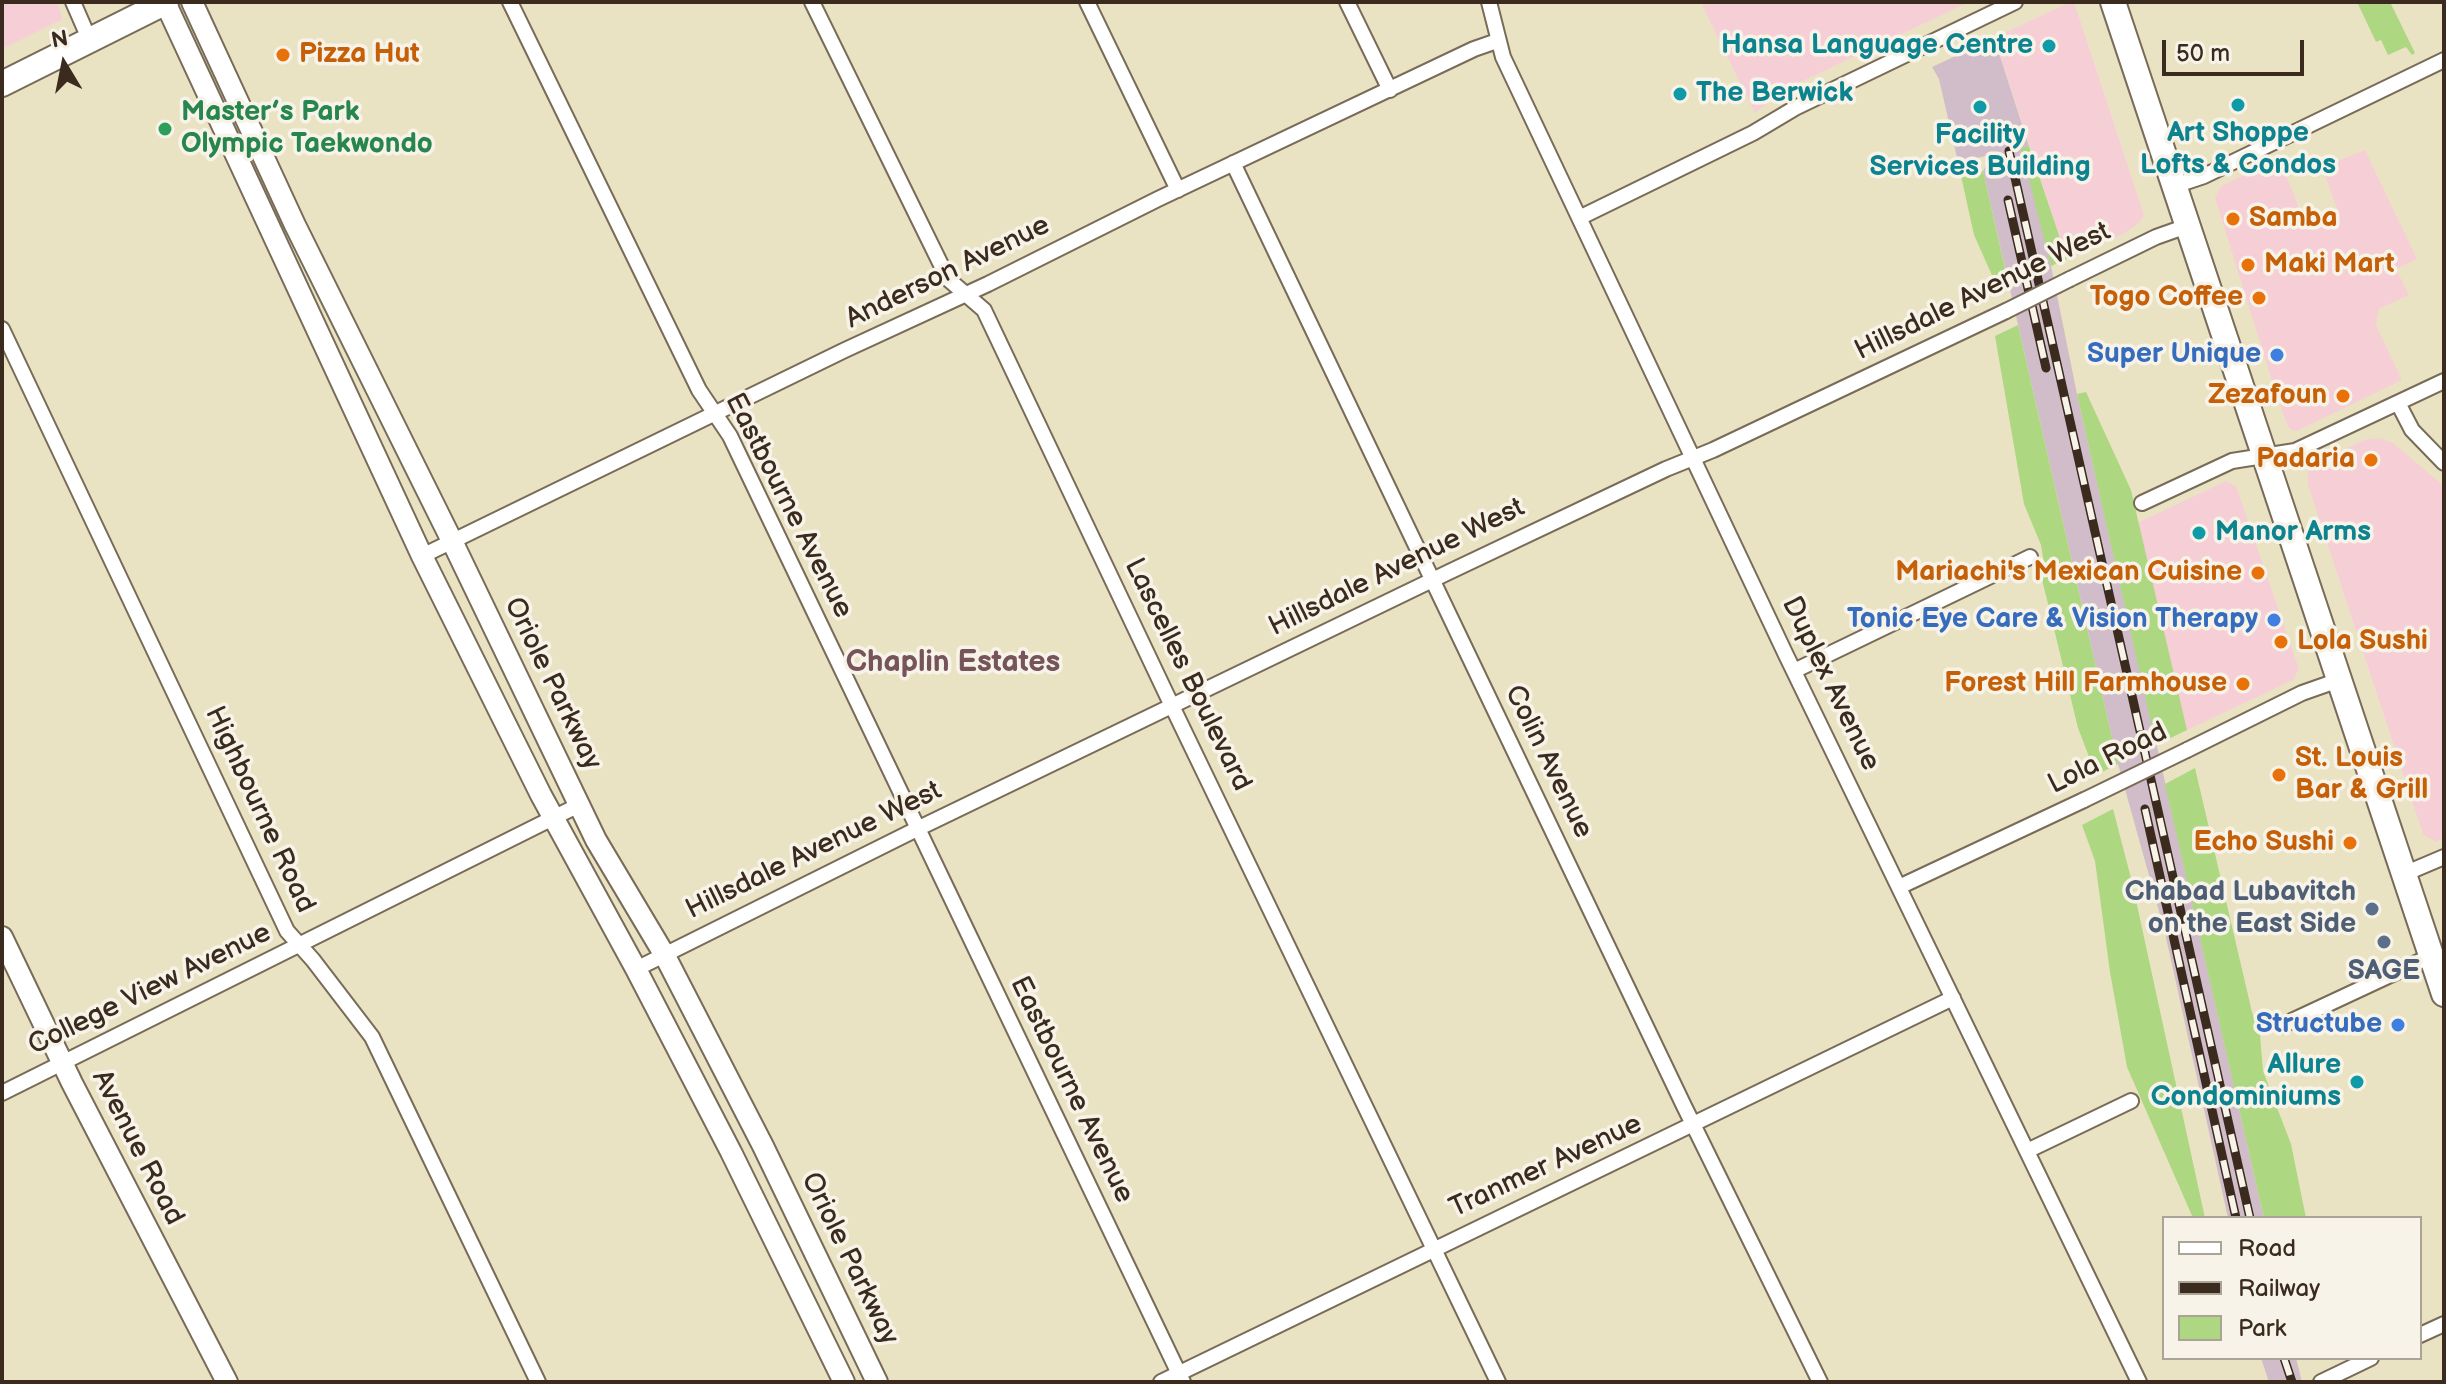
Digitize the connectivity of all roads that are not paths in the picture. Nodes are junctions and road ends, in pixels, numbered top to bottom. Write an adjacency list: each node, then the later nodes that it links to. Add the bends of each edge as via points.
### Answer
1 (73, 2): 11 (street)
2 (165, 2): 11 (main road); 15 (street, Oriole Parkway)
3 (192, 2): 13 (street, Oriole Parkway)
4 (510, 2): 27 (street, Eastbourne Avenue)
5 (812, 2): 23 (street, Lascelles Boulevard, via 943,270)
6 (1087, 2): 20 (street)
7 (1347, 2): 17 (street)
8 (1489, 2): 12 (street, Duplex Avenue)
9 (2015, 2): 21 (street)
10 (2113, 2): 19 (main road)
11 (90, 41): 16 (main road)
12 (1497, 41): 17 (street, Anderson Avenue); 21 (street, Duplex Avenue)
13 (219, 56): 15 (street); 32 (street, Oriole Parkway, via 295,225)
14 (2444, 60): 19 (street)
15 (195, 67): 33 (street, Oriole Parkway)
16 (2, 84)
17 (1390, 90): 18 (street, Anderson Avenue)
18 (1233, 163): 20 (street, Anderson Avenue); 35 (street, Colin Avenue)
19 (2174, 186): 22 (main road)
20 (1178, 190): 23 (street, Anderson Avenue)
21 (1581, 217): 29 (street, Duplex Avenue)
22 (2187, 226): 28 (main road); 29 (street, Hillsdale Avenue West, bridge)
23 (966, 294): 27 (street, Anderson Avenue); 38 (street, Lascelles Boulevard, via 984,310)
24 (2, 329): 46 (street, Highbourne Road, via 287,931)
25 (2444, 381): 26 (street)
26 (2398, 403): 28 (street, via 2295,451); 30 (street, via 2412,430)
27 (714, 414): 32 (street, Anderson Avenue); 41 (street, Eastbourne Avenue, via 730,436)
28 (2263, 457): 31 (street, via 2232,461); 37 (main road)
29 (1693, 458): 35 (street, Hillsdale Avenue West); 36 (street, Duplex Avenue)
30 (2444, 463)
31 (2142, 503)
32 (452, 541): 33 (street, Anderson Avenue); 39 (street, Oriole Parkway)
33 (422, 556): 40 (street, Oriole Parkway)
34 (2030, 557): 36 (street)
35 (1432, 581): 38 (street, Hillsdale Avenue West); 56 (street, Colin Avenue)
36 (1794, 671): 44 (street, Duplex Avenue)
37 (2339, 680): 43 (main road); 44 (street, Lola Road, bridge)
38 (1172, 706): 41 (street, Hillsdale Avenue West); 58 (street, Lascelles Boulevard)
39 (579, 805): 40 (street, College View Avenue); 47 (street, Oriole Parkway)
40 (553, 819): 46 (street, College View Avenue); 49 (street, Oriole Parkway)
41 (917, 829): 47 (street, Hillsdale Avenue West); 62 (street, Eastbourne Avenue)
42 (2444, 857): 43 (street)
43 (2404, 874): 48 (main road)
44 (1899, 887): 51 (street, Duplex Avenue)
45 (2, 937): 53 (street, Avenue Road)
46 (299, 946): 53 (street, College View Avenue); 64 (street, Highbourne Road, via 372,1037)
47 (664, 954): 49 (street, Hillsdale Avenue West); 66 (street, Oriole Parkway)
48 (2431, 956): 50 (main road); 52 (street)
49 (636, 969): 65 (street, Oriole Parkway)
50 (2444, 994)
51 (1953, 998): 56 (street, Tranmer Avenue); 57 (street, Duplex Avenue)
52 (2281, 1026)
53 (62, 1062): 54 (street, College View Avenue); 63 (street, Avenue Road)
54 (2, 1093)
55 (2131, 1101): 57 (street)
56 (1693, 1125): 58 (street, Tranmer Avenue); 69 (street, Colin Avenue)
57 (2027, 1151): 70 (street, Duplex Avenue)
58 (1434, 1249): 62 (street, Tranmer Avenue); 68 (street, Lascelles Boulevard)
59 (2444, 1324): 60 (street)
60 (2422, 1334)
61 (2367, 1360): 71 (street)
62 (1181, 1378): 67 (street, Tranmer Avenue)
63 (227, 1382)
64 (538, 1382)
65 (844, 1382)
66 (877, 1382)
67 (1161, 1382)
68 (1498, 1382)
69 (1820, 1382)
70 (2139, 1382)
71 (2321, 1382)

